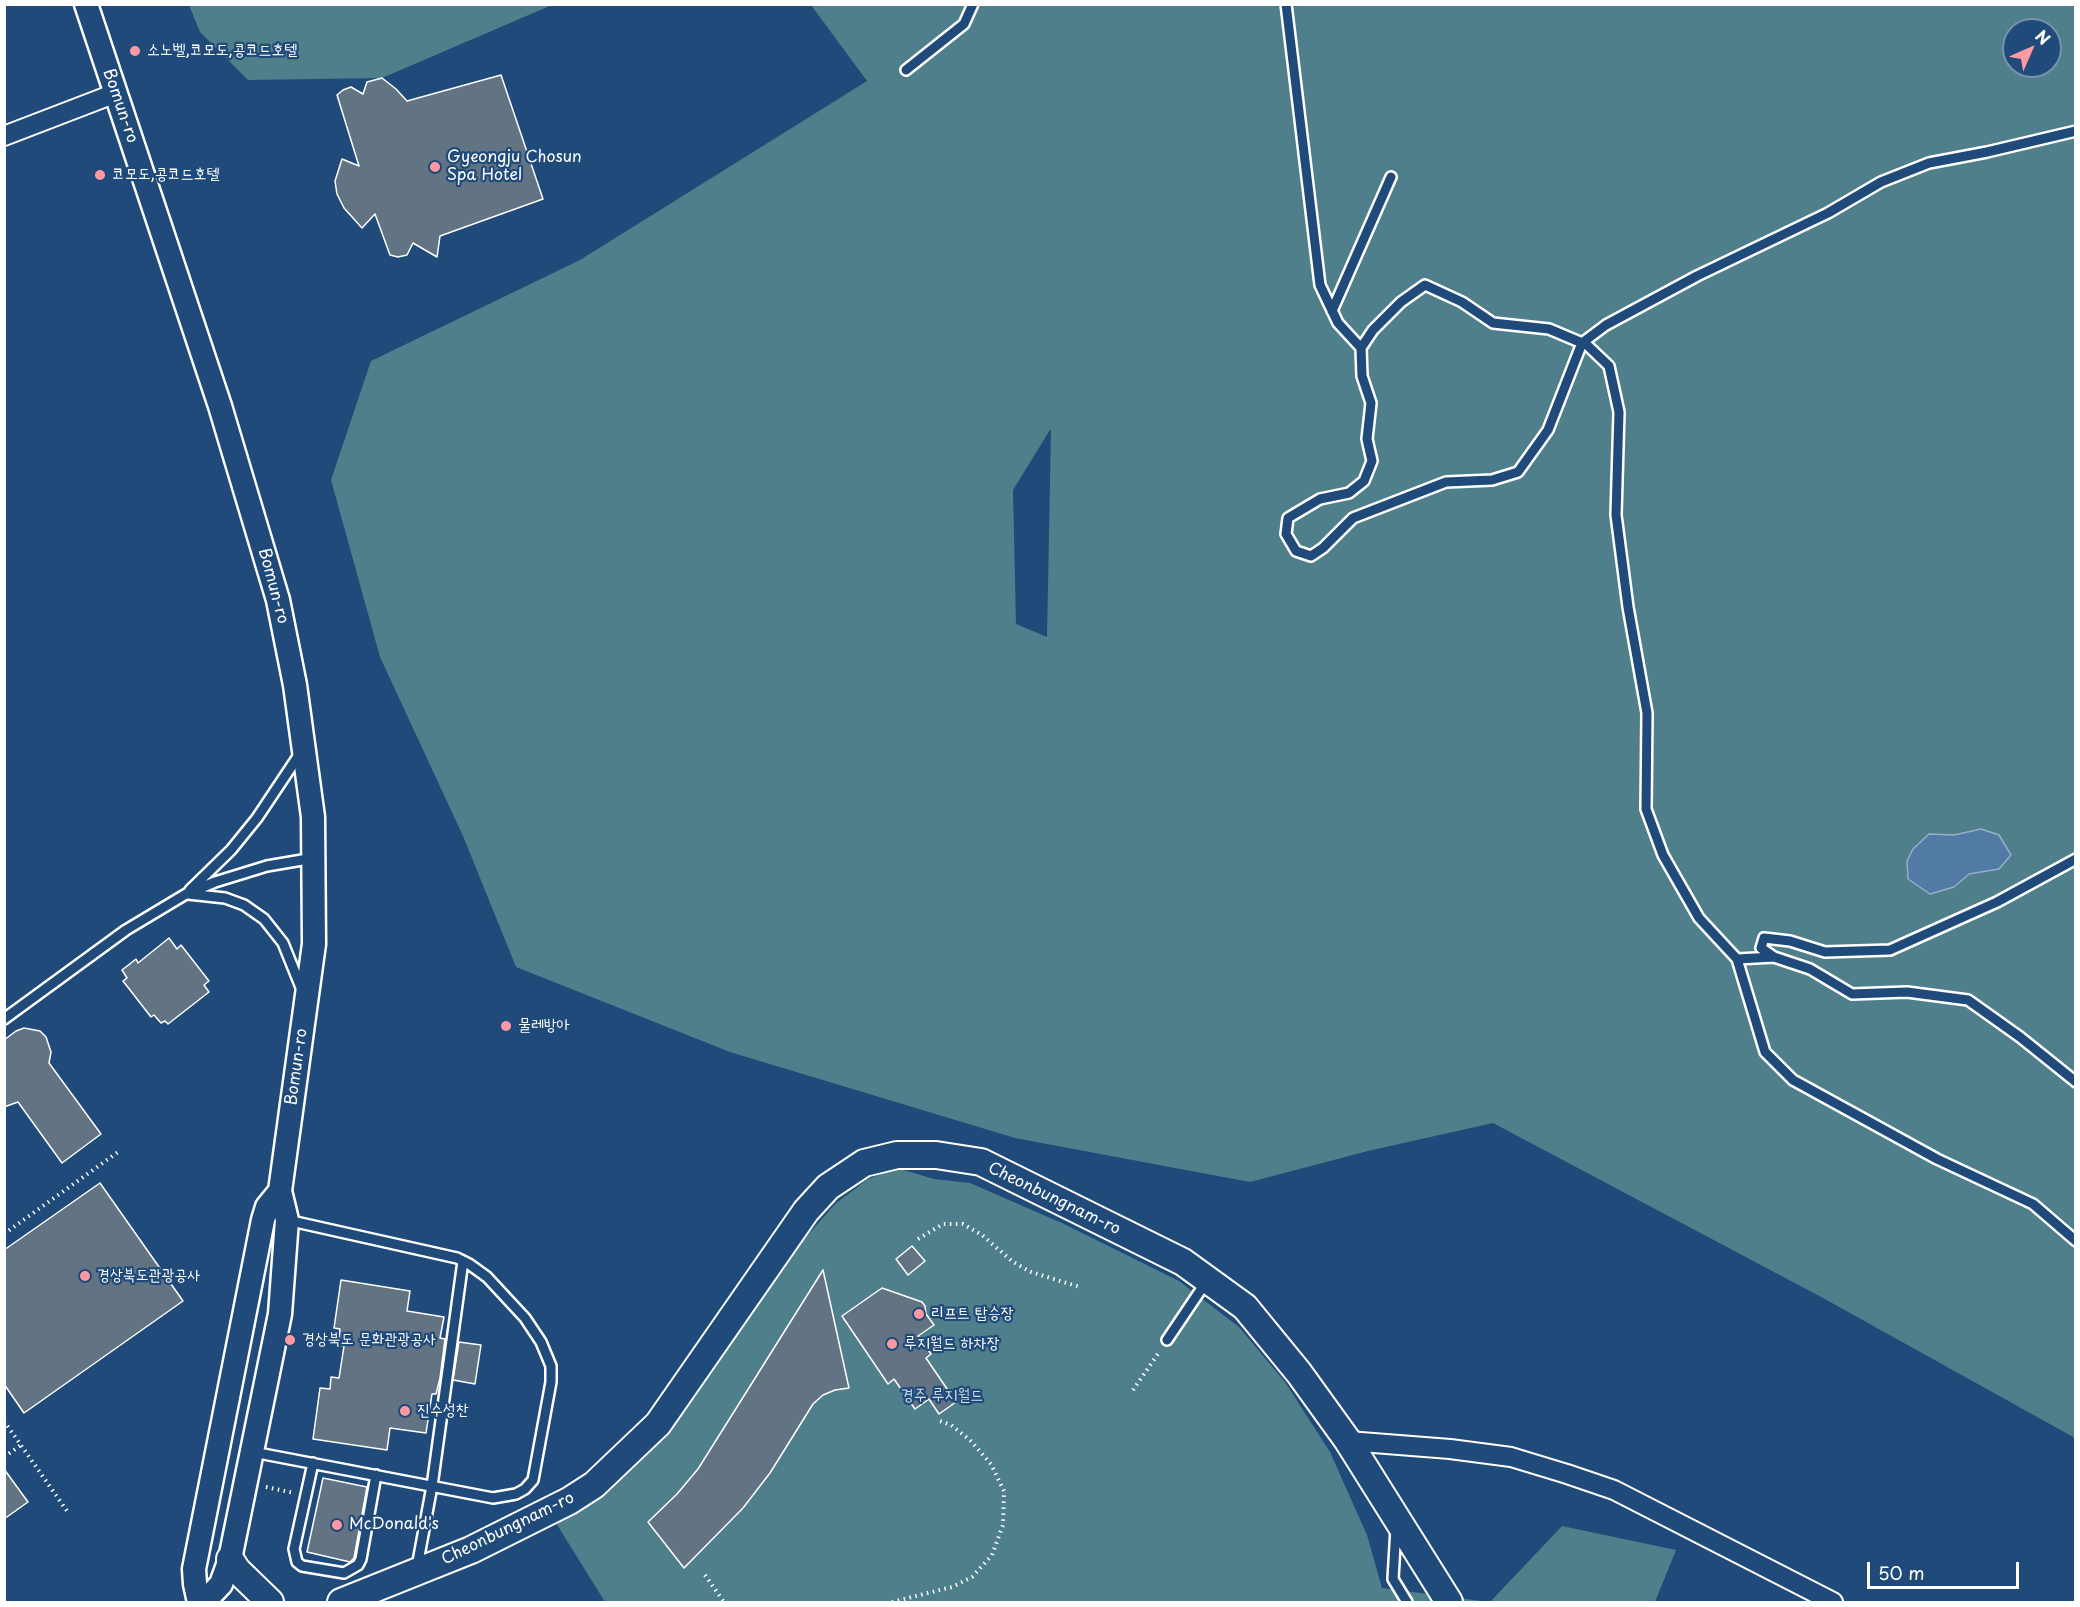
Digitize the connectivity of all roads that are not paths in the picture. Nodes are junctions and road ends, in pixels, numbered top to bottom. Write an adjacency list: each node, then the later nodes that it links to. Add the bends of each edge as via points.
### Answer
1 (86, 4): 5 (street, Bomun-ro)
2 (973, 4): 4 (lane, via 964,24)
3 (1286, 4): 9 (lane, via 1320,285)
4 (906, 70)
5 (116, 93): 7 (street); 12 (street, Bomun-ro, via 220,406 278,600)
6 (2076, 131): 10 (lane, via 1929,163 1881,182 1828,213 1606,325)
7 (4, 136)
8 (1391, 177): 9 (lane)
9 (1332, 310): 11 (lane)
10 (1582, 343): 11 (lane, via 1549,328 1493,322 1425,285 1401,302); 11 (lane, via 1548,430 1518,472 1492,480 1446,482 1353,518 1311,556 1296,551 1286,534 1288,518 1320,499 1349,493 1364,481 1372,461 1367,439 1371,403 1362,376); 17 (lane, via 1609,366 1619,412 1616,515 1647,713 1646,809 1663,855 1699,918)
11 (1360, 348)
12 (304, 747): 13 (street, Bomun-ro); 15 (lane, via 257,818)
13 (314, 858): 15 (lane, via 267,866); 18 (street, Bomun-ro, via 314,944)
14 (2076, 859): 16 (lane, via 1997,902 1890,950 1825,952 1790,940 1764,938 1761,948)
15 (186, 894): 18 (lane, via 225,898 264,919 283,943); 19 (lane, via 126,930)
16 (1774, 957): 17 (lane); 20 (lane, via 1810,969 1852,994 1907,992 1968,1000)
17 (1737, 959): 23 (lane, via 1765,1052 1793,1080 1937,1159 2033,1204)
18 (306, 1001): 21 (street, Bomun-ro)
19 (4, 1019)
20 (2076, 1082)
21 (280, 1191): 22 (street, Bomun-ro); 35 (street, Bomun-ro, via 262,1220 194,1569)
22 (287, 1220): 24 (lane); 28 (street, Bomun-ro, via 280,1314)
23 (2076, 1240)
24 (463, 1260): 31 (lane); 31 (lane, via 487,1277 525,1318 551,1366 551,1382 533,1480 525,1490 493,1498)
25 (1207, 1280): 26 (lane); 27 (main road, Cheonbungnam-ro, via 1245,1307); 34 (main road, Cheonbungnam-ro, via 1182,1262 981,1162 897,1155 864,1163 828,1187 806,1211 657,1424 594,1485 569,1502)
26 (1167, 1340)
27 (1348, 1441): 32 (main road, Cheonbungnam-ro); 40 (street, via 1511,1457 1567,1474 1614,1490)
28 (253, 1452): 29 (lane); 33 (street, Bomun-ro)
29 (313, 1463): 30 (lane); 30 (lane, via 294,1550 302,1566 344,1573 358,1565)
30 (376, 1475): 31 (lane)
31 (432, 1486): 34 (lane)
32 (1396, 1517): 38 (lane, via 1393,1579); 39 (main road, Cheonbungnam-ro)
33 (230, 1559): 35 (street, Bomun-ro, via 221,1584); 36 (main road)
34 (417, 1572): 37 (main road, Cheonbungnam-ro)
35 (201, 1602)
36 (270, 1602)
37 (341, 1602)
38 (1407, 1602)
39 (1449, 1602)
40 (1833, 1602)

